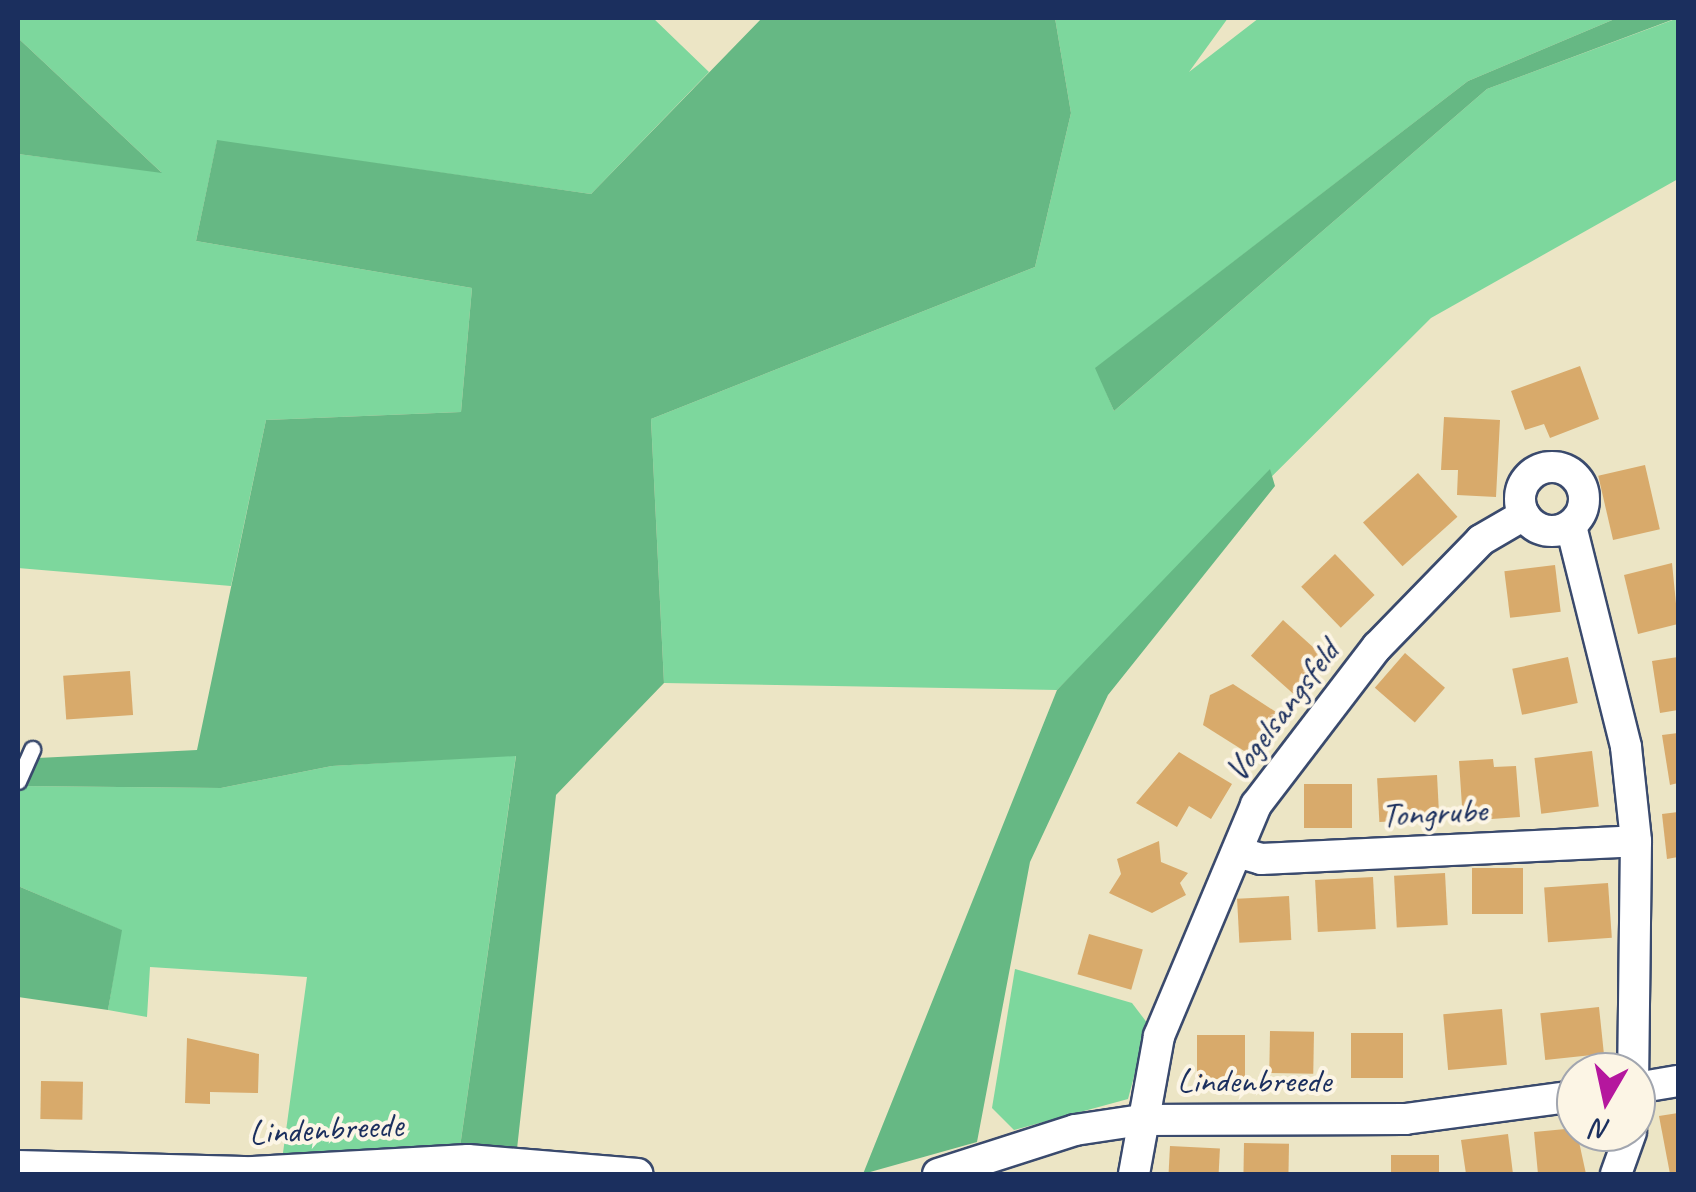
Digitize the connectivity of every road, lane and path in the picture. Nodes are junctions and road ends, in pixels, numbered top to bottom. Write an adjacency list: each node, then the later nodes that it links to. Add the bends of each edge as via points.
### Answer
1 (1524, 514): 2 (street, via 1550,532); 2 (street, via 1524,484 1560,468 1585,498); 6 (street, Vogelsangsfeld, via 1481,540 1377,647 1267,790)
2 (1571, 526): 5 (street, via 1626,747)
3 (32, 749): 4 (lane)
4 (18, 781)
5 (1636, 841): 6 (street, Tongrube, via 1262,859); 7 (street)
6 (1238, 852): 9 (street, Vogelsangsfeld, via 1159,1036)
7 (1633, 1052)
8 (1556, 1099): 9 (street, Lindenbreede, via 1405,1119)
9 (1141, 1120): 12 (street, Lindenbreede, via 1075,1130); 13 (street, Vogelsangsfeld)
10 (18, 1166): 11 (street, Lindenbreede, via 253,1172 468,1160)
11 (636, 1174)
12 (938, 1174)
13 (1134, 1174)

